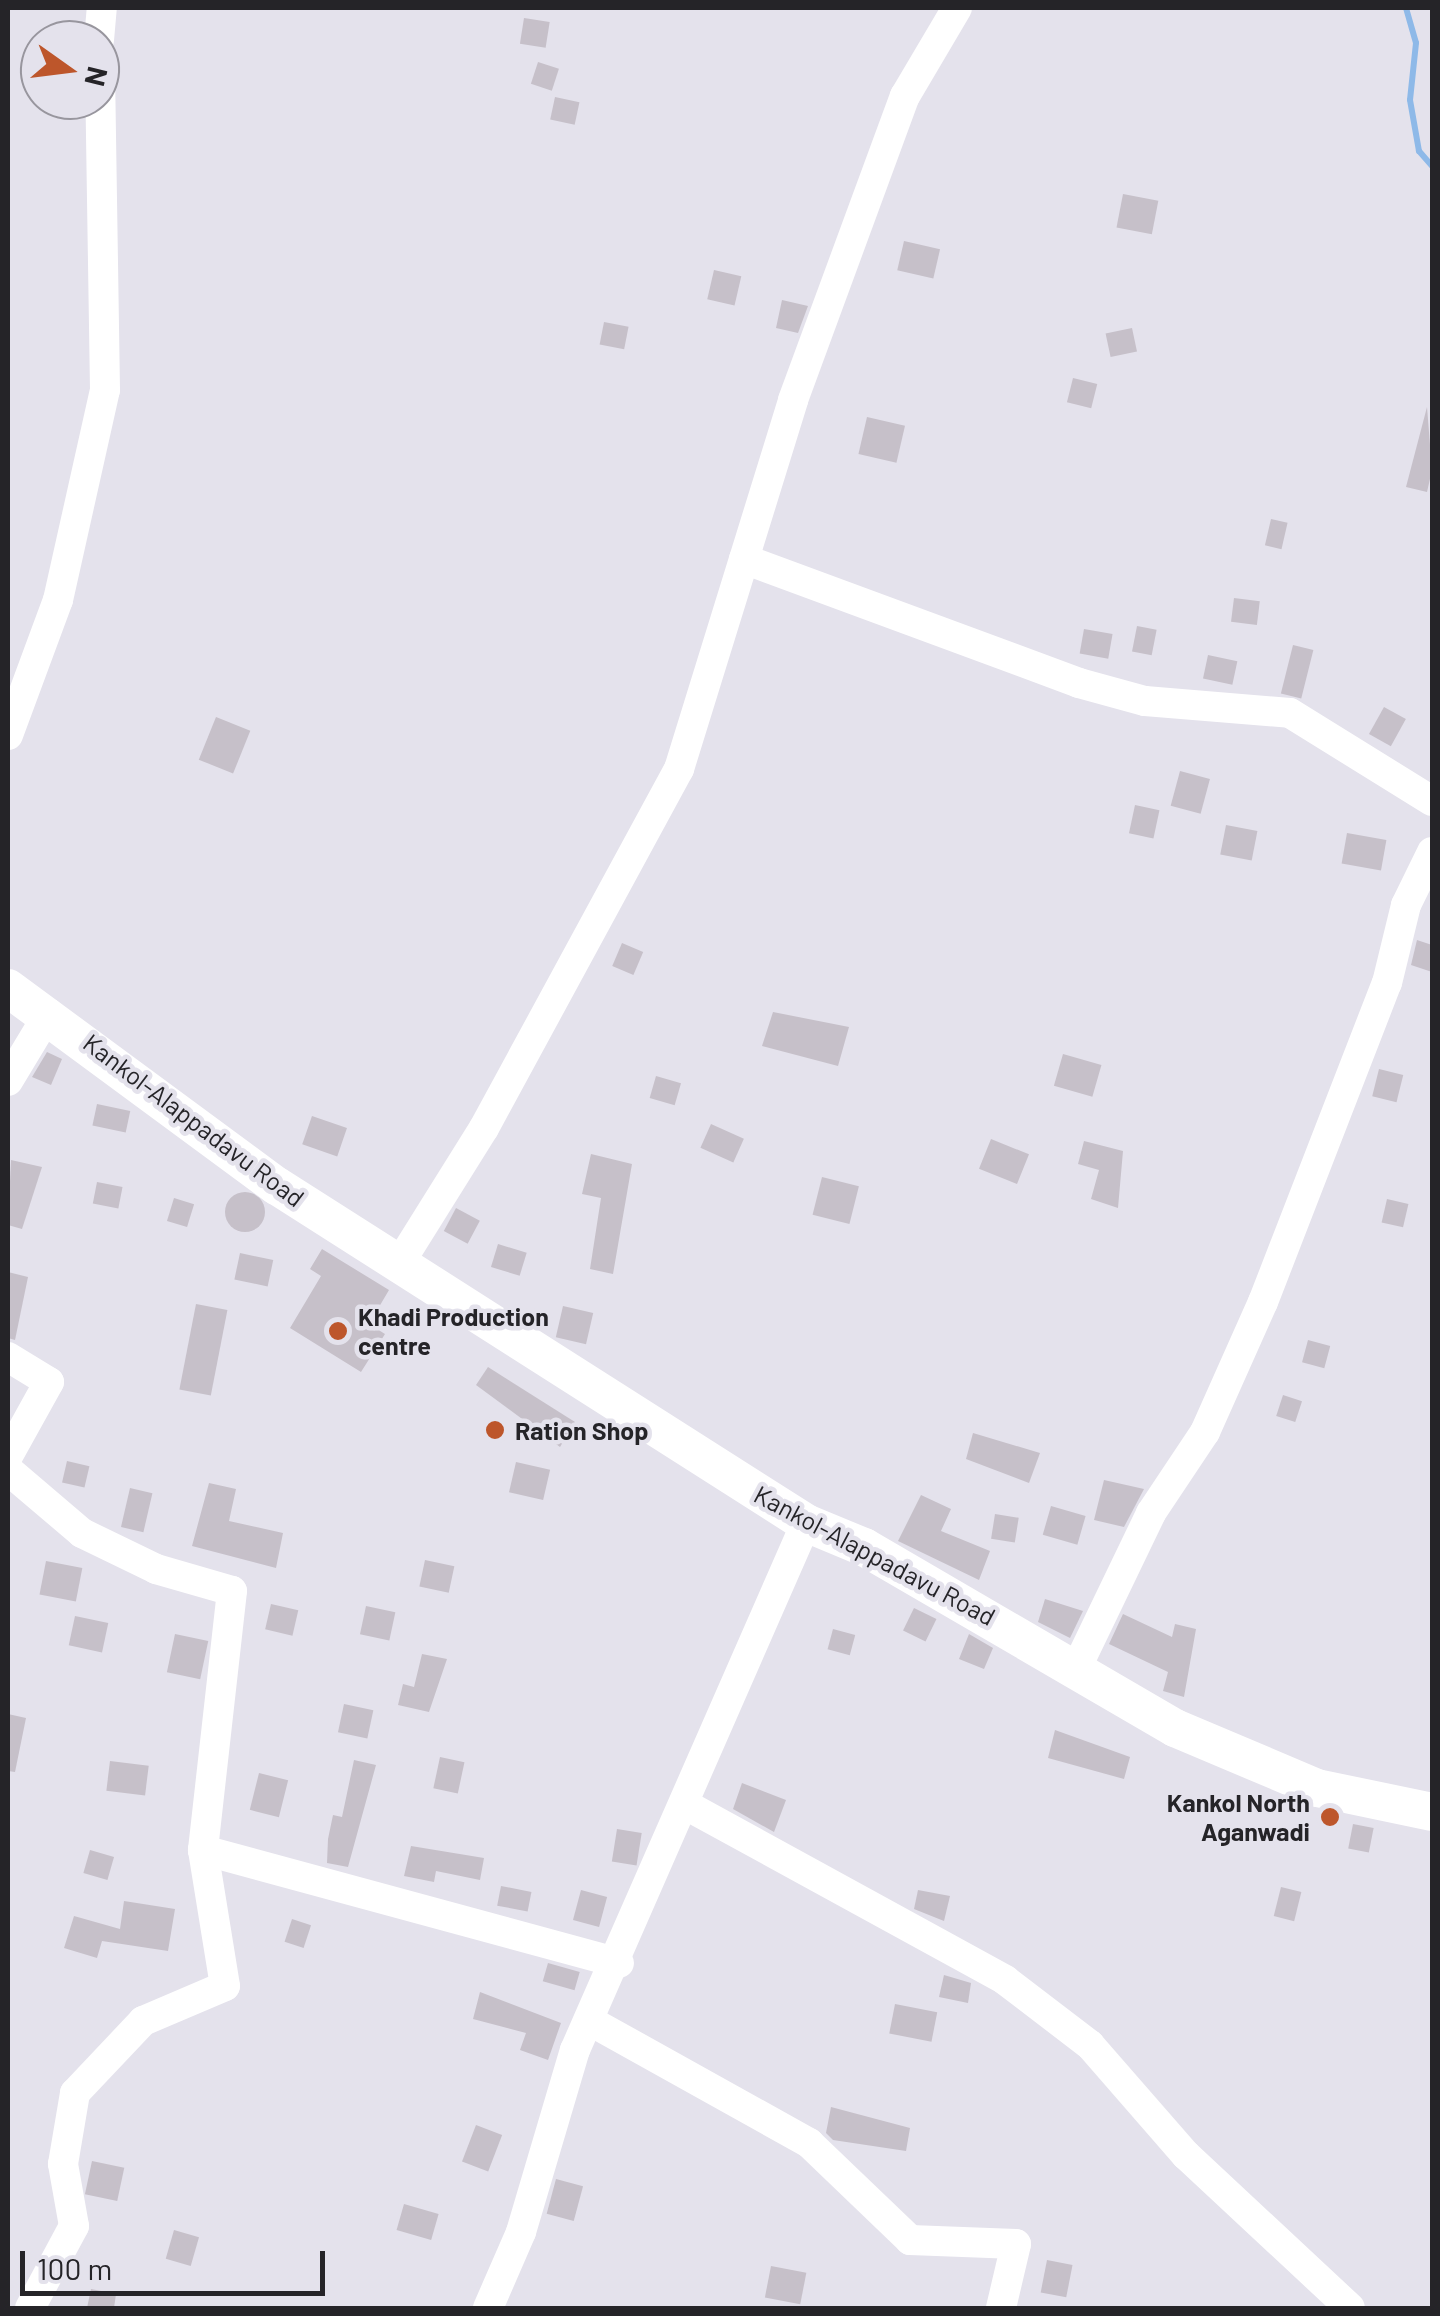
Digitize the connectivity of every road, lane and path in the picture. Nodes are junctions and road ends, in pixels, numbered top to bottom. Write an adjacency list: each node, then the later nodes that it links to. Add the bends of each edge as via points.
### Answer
1 (957, 8): 3 (street, via 906,96 793,400)
2 (101, 120): 4 (street, via 105,390 58,600)
3 (744, 559): 5 (street, via 1078,683 1145,701 1290,713); 10 (street, via 679,769 484,1128)
4 (8, 735)
5 (1432, 801)
6 (1432, 852): 15 (street, via 1406,905 1387,983 1263,1302 1205,1432 1151,1513)
7 (8, 988): 8 (main road, Kankol-Alappadavu Road)
8 (48, 1013): 9 (street); 10 (main road, Kankol-Alappadavu Road, via 277,1186)
9 (8, 1081)
10 (399, 1264): 14 (main road, Kankol-Alappadavu Road)
11 (8, 1357): 12 (street, via 49,1382)
12 (8, 1456)
13 (8, 1470): 18 (street, via 82,1533 156,1569 232,1591)
14 (806, 1524): 15 (main road, Kankol-Alappadavu Road, via 864,1547); 16 (street)
15 (1077, 1668): 17 (main road, Kankol-Alappadavu Road, via 1174,1728 1318,1788)
16 (686, 1805): 19 (street); 24 (street, via 1005,1980 1090,2045 1186,2154 1326,2294)
17 (1432, 1812)
18 (203, 1850): 19 (street); 21 (street, via 225,1986 143,2021 75,2093 63,2164 74,2226)
19 (619, 1963): 20 (street)
20 (590, 2021): 22 (street); 23 (street, via 810,2144 910,2240 1016,2244)
21 (30, 2308)
22 (488, 2308)
23 (1001, 2308)
24 (1350, 2308)

